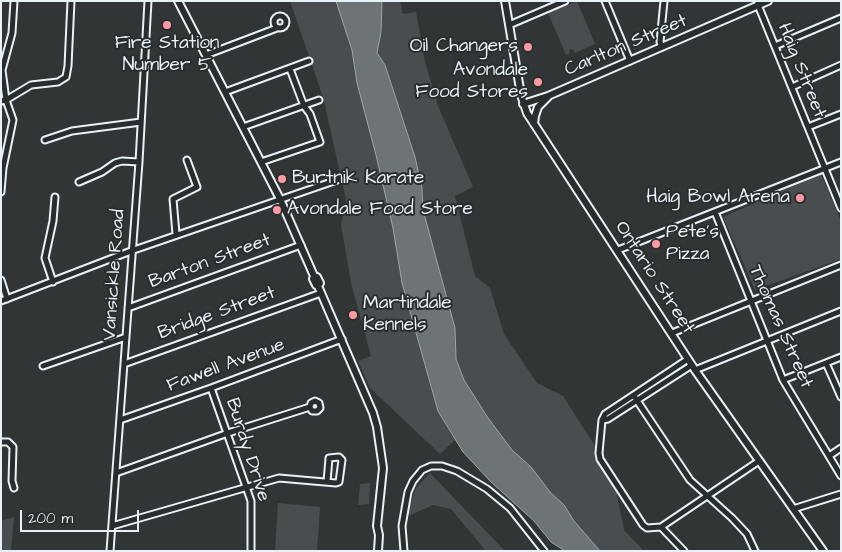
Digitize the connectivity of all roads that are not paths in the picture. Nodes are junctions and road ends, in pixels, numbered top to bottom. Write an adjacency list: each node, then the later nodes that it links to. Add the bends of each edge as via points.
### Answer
1 (14, 1): 25 (street, via 12,33 2,70)
2 (71, 1): 25 (street, via 66,77 58,82 31,85)
3 (148, 1): 29 (street, Vansickle Road)
4 (178, 1): 16 (main road)
5 (505, 1): 12 (main road, Ontario Street)
6 (565, 1): 12 (street)
7 (605, 1): 18 (street)
8 (664, 1): 15 (street)
9 (768, 1): 10 (main road, Carlton Street)
10 (758, 3): 14 (street, Haig Street); 15 (main road, Carlton Street)
11 (841, 18): 14 (street)
12 (509, 25): 26 (main road, Ontario Street)
13 (277, 28): 16 (street)
14 (775, 46): 21 (street, Haig Street)
15 (662, 47): 18 (main road, Carlton Street)
16 (206, 54): 22 (main road)
17 (310, 61): 20 (street)
18 (630, 61): 23 (main road, Carlton Street)
19 (841, 65): 21 (street)
20 (290, 69): 22 (street); 27 (street)
21 (792, 87): 32 (street, Haig Street)
22 (225, 92): 31 (main road)
23 (548, 96): 26 (main road, Carlton Street); 30 (main road, via 538,107)
24 (320, 100): 27 (street)
25 (4, 101): 41 (street, via 13,120)
26 (523, 104): 30 (main road, Ontario Street)
27 (304, 106): 31 (street); 36 (street, via 320,142)
28 (841, 114): 32 (street)
29 (141, 122): 33 (street, via 72,131); 35 (street, Vansickle Road)
30 (534, 126): 49 (main road, Ontario Street)
31 (243, 127): 36 (main road)
32 (808, 127): 38 (street, Haig Street)
33 (45, 140)
34 (187, 160): 46 (street, via 196,187 173,199)
35 (139, 162): 40 (street, via 115,163); 48 (street, Vansickle Road)
36 (261, 162): 43 (main road)
37 (841, 162): 38 (street)
38 (825, 168): 44 (street, Haig Street); 45 (street)
39 (340, 179): 43 (street)
40 (79, 182)
41 (1, 192)
42 (55, 197): 52 (street, via 45,258)
43 (280, 199): 46 (street); 47 (main road)
44 (841, 208)
45 (715, 212): 49 (street); 55 (street, Thomas Street)
46 (176, 234): 48 (street)
47 (301, 245): 53 (main road); 56 (street, Barton Street)
48 (131, 250): 52 (street); 56 (street, Vansickle Road)
49 (618, 250): 58 (main road, Ontario Street)
50 (841, 265): 55 (street)
51 (1, 280): 54 (street)
52 (53, 282): 54 (street)
53 (321, 293): 60 (main road); 65 (street, Bridge Street)
54 (4, 300)
55 (750, 302): 58 (street); 61 (street, Thomas Street)
56 (128, 308): 59 (street, Vansickle Road)
57 (841, 311): 61 (street)
58 (672, 333): 63 (main road, Ontario Street)
59 (126, 337): 65 (street, Vansickle Road); 66 (street)
60 (342, 339): 69 (street, Fawell Avenue); 91 (main road, via 375,420 381,447 383,468 377,526)
61 (767, 341): 67 (street); 68 (street, Thomas Street)
62 (841, 357): 64 (street)
63 (688, 359): 67 (main road, Ontario Street); 71 (street)
64 (826, 363): 68 (street); 70 (street)
65 (124, 364): 73 (street, Vansickle Road)
66 (43, 366)
67 (694, 368): 71 (street); 78 (main road, Ontario Street)
68 (783, 380): 77 (street, Thomas Street)
69 (211, 388): 73 (street, Fawell Avenue); 74 (street, Burdy Drive)
70 (841, 397)
71 (635, 398): 85 (street, via 685,473); 88 (street, via 602,420 600,459 643,525 647,528)
72 (310, 407): 74 (street)
73 (120, 420): 79 (street, Vansickle Road)
74 (228, 433): 79 (street); 83 (street, Burdy Drive)
75 (1, 442): 82 (street, via 8,442 13,447)
76 (841, 448): 77 (street)
77 (829, 456): 80 (street, Thomas Street)
78 (759, 461): 85 (street); 86 (main road, Ontario Street)
79 (116, 473): 87 (street, Vansickle Road)
80 (841, 476)
81 (327, 482): 81 (street, via 339,482 340,457 329,458); 83 (street, via 279,478)
82 (14, 488)
83 (245, 488): 87 (street); 90 (street, Burdy Drive, via 251,501)
84 (841, 494): 86 (street)
85 (707, 496): 88 (street); 95 (street, via 747,534)
86 (794, 509): 96 (main road, Ontario Street)
87 (112, 526): 89 (street, Vansickle Road)
88 (661, 527): 94 (street)
89 (110, 551)
90 (251, 551)
91 (378, 551)
92 (404, 551): 93 (street, via 402,526 408,492 422,470 431,466 457,471 487,489 510,508)
93 (544, 551)
94 (684, 551)
95 (755, 551)
96 (824, 551)

